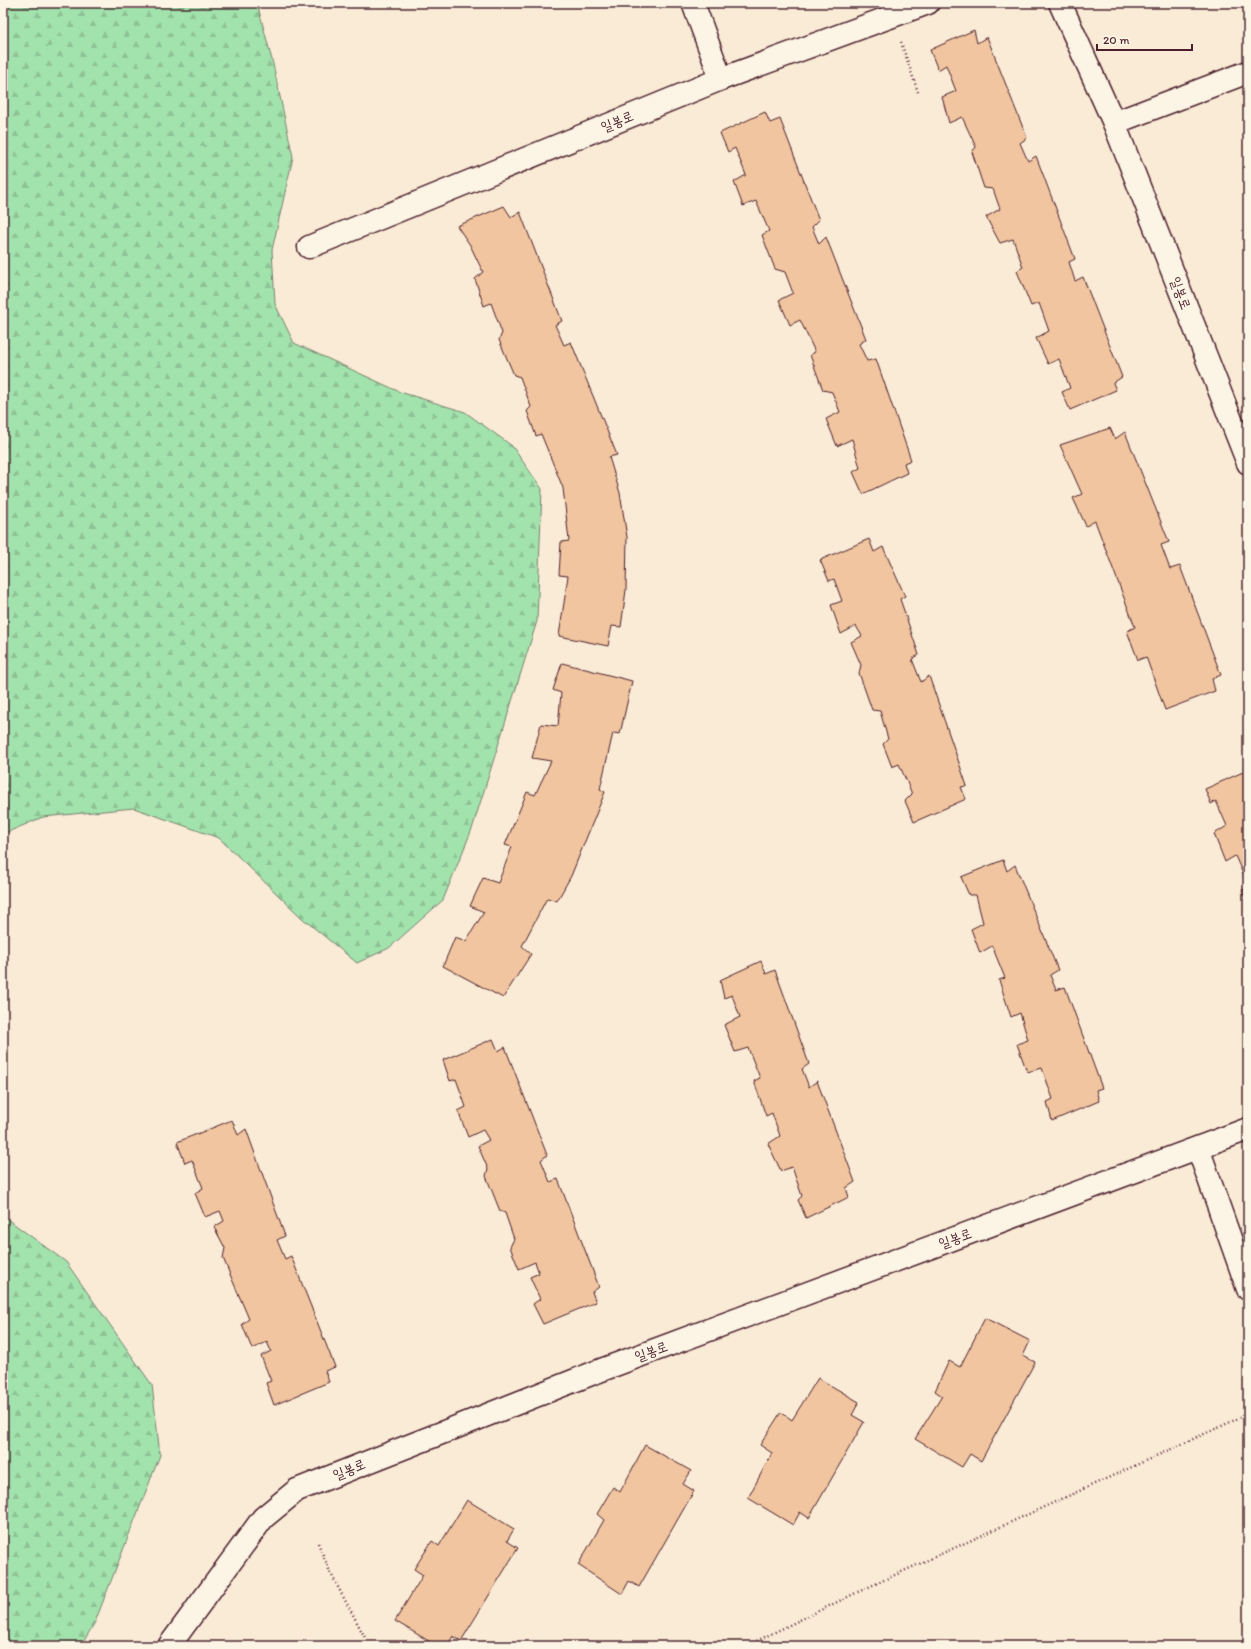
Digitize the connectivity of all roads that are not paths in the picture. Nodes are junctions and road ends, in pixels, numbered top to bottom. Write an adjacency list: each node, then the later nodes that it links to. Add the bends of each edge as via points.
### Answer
1 (693, 3): 5 (street)
2 (928, 3): 5 (street, 일봉로)
3 (1060, 3): 6 (street, 일봉로)
4 (1248, 72): 6 (street)
5 (721, 79): 7 (street, 일봉로)
6 (1114, 123): 8 (street, 일봉로)
7 (309, 246)
8 (1248, 463)
9 (1248, 1129): 10 (street, 일봉로)
10 (1198, 1148): 11 (street); 12 (street, 일봉로, via 596,1372 297,1490 263,1518)
11 (1248, 1288)
12 (168, 1646)

